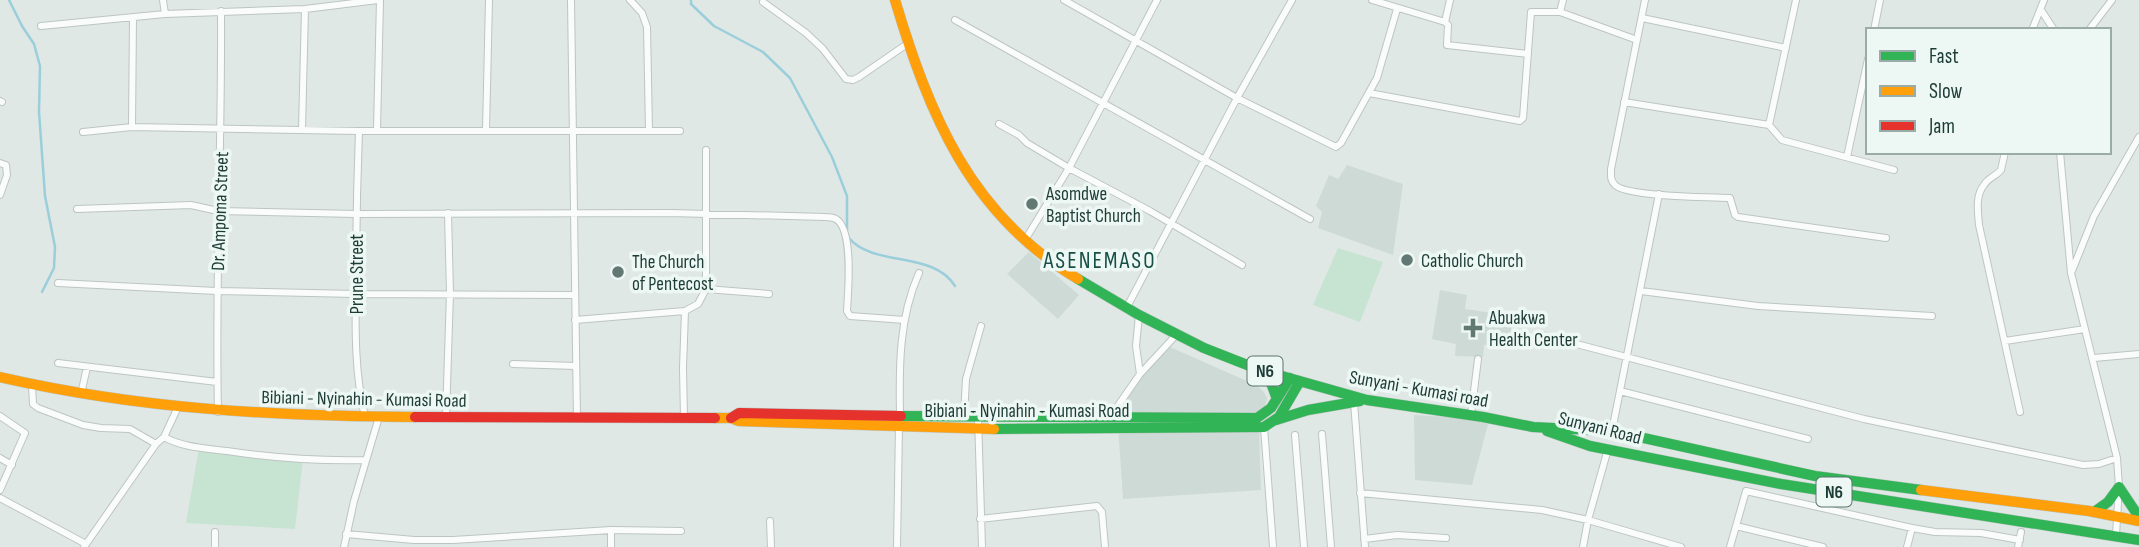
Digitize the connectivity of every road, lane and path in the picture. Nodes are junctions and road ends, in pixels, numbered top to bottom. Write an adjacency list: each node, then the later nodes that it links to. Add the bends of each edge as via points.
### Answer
1 (163, 0): 24 (street)
2 (379, 0): 19 (street); 49 (street)
3 (489, 0): 50 (street)
4 (571, 0): 52 (street)
5 (630, 0): 53 (street, via 647,27)
6 (895, 0): 36 (main road, Sunyani - Kumasi road / N6)
7 (1064, 0): 34 (street)
8 (1157, 0): 34 (street)
9 (1292, 0): 41 (street)
10 (1372, 0): 20 (street)
11 (1450, 0): 28 (street)
12 (1563, 0): 23 (street)
13 (1645, 0): 26 (street)
14 (1796, 0): 37 (street)
15 (1880, 0): 30 (street)
16 (2044, 0): 21 (street)
17 (2112, 0): 33 (street)
18 (763, 2): 36 (street, via 806,33 846,79 859,77)
19 (305, 9): 22 (street); 48 (street)
20 (1397, 9): 28 (street); 40 (street)
21 (2040, 10): 31 (street); 32 (street)
22 (221, 11): 24 (street); 47 (street, Dr. Ampoma Street)
23 (1560, 12): 35 (street); 38 (street, via 1531,12)
24 (165, 14): 25 (street)
25 (133, 17): 29 (street); 46 (street)
26 (1642, 18): 35 (street); 37 (street)
27 (955, 20): 43 (street)
28 (1445, 22): 38 (street, via 1447,45)
29 (41, 26)
30 (1874, 28)
31 (2033, 28)
32 (2053, 28)
33 (2091, 28)
34 (1137, 40): 41 (street); 43 (street)
35 (1637, 40): 42 (street)
36 (908, 44): 76 (main road, Sunyani - Kumasi road / N6, via 933,112 959,162)
37 (1786, 48): 45 (street)
38 (1528, 54): 40 (street, via 1520,121)
39 (1866, 68): 60 (street)
40 (1369, 93): 41 (street, via 1336,147)
41 (1237, 98): 61 (street)
42 (1625, 102): 45 (street); 65 (street, via 1611,179 1623,189)
43 (1101, 103): 61 (street); 63 (street)
44 (999, 124): 63 (street)
45 (1769, 125): 60 (street, via 1782,140)
46 (132, 127): 47 (street); 55 (street)
47 (222, 129): 48 (street); 68 (street, Dr. Ampoma Street)
48 (302, 129): 51 (street)
49 (377, 130): 50 (street); 51 (street)
50 (486, 130): 52 (street)
51 (359, 131): 72 (street, Prune Street)
52 (572, 131): 53 (street); 69 (street)
53 (649, 131): 54 (street)
54 (681, 131)
55 (83, 132)
56 (2139, 137): 79 (street, via 2094,216)
57 (706, 150): 71 (street)
58 (2005, 154): 98 (street, via 2001,170 1984,183 1978,198 1979,225)
59 (2060, 154): 79 (street)
60 (1847, 157): 64 (street)
61 (1205, 159): 73 (street); 74 (street)
62 (0, 163): 66 (street, via 8,170)
63 (1069, 168): 74 (street); 76 (street)
64 (1894, 170)
65 (1659, 194): 75 (street, via 1730,198 1738,217); 83 (street)
66 (0, 195)
67 (77, 209): 68 (street, via 191,205)
68 (218, 211): 72 (street); 82 (street, Dr. Ampoma Street)
69 (574, 212): 70 (street); 71 (street); 87 (street)
70 (448, 213): 72 (street); 84 (street)
71 (705, 213): 81 (street); 93 (street, via 835,218 849,256 850,316)
72 (356, 214): 85 (street, Prune Street)
73 (1310, 219)
74 (1171, 225): 77 (street); 88 (street)
75 (1886, 238)
76 (1026, 240): 88 (main road, Sunyani - Kumasi road / N6, via 1048,261)
77 (1242, 265)
78 (919, 273): 93 (street)
79 (2071, 273): 95 (street)
80 (58, 283): 82 (street)
81 (706, 289): 86 (street); 89 (street, via 698,304)
82 (216, 291): 85 (street); 111 (street, Dr. Ampoma Street)
83 (1641, 291): 91 (street, via 1758,306); 100 (street)
84 (450, 293): 85 (street); 87 (street); 124 (street)
85 (356, 294): 127 (street, Prune Street, via 359,393)
86 (769, 294)
87 (574, 295): 92 (street)
88 (1127, 307): 90 (main road, Sunyani - Kumasi road / N6)
89 (685, 311): 92 (street); 130 (street)
90 (1139, 315): 96 (main road, Sunyani - Kumasi road / N6); 108 (street, via 1136,346)
91 (1932, 316)
92 (575, 320): 105 (street)
93 (905, 320): 121 (street)
94 (981, 326): 125 (street, via 966,379)
95 (2085, 329): 98 (street); 101 (street)
96 (1177, 334): 107 (main road, Sunyani - Kumasi road / N6); 108 (street)
97 (1542, 335): 100 (street)
98 (2005, 341): 120 (street)
99 (2139, 354): 101 (street)
100 (1627, 356): 113 (street); 146 (street, via 1864,419 2009,450 2083,465)
101 (2094, 358): 146 (street)
102 (1478, 359): 122 (street)
103 (58, 363): 106 (street)
104 (513, 364): 105 (street)
105 (576, 366): 132 (street)
106 (87, 367): 111 (street); 114 (street)
107 (1267, 372): 110 (main road, Sunyani - Kumasi road / N6); 115 (main road)
108 (1140, 374): 129 (street)
109 (0, 377): 112 (main road, Bibiani - Nyinahin - Kumasi Road)
110 (1295, 379): 115 (main road, Bibiani - Nyinahin - Kumasi Road); 116 (main road, Sunyani - Kumasi road / N6); 133 (main road)
111 (217, 382): 119 (street, Dr. Ampoma Street)
112 (32, 385): 114 (main road, Bibiani - Nyinahin - Kumasi Road); 143 (street, via 33,404 38,408 83,425 130,429)
113 (1620, 391): 138 (street); 142 (street)
114 (81, 394): 118 (main road, Bibiani - Nyinahin - Kumasi Road)
115 (1277, 399): 129 (main road, Bibiani - Nyinahin - Kumasi Road, via 1257,418)
116 (1367, 401): 117 (main road, Bibiani - Nyinahin - Kumasi Road); 122 (main road, Sunyani - Kumasi road / N6)
117 (1353, 402): 133 (main road, Bibiani - Nyinahin - Kumasi Road); 151 (street)
118 (177, 409): 119 (main road, Bibiani - Nyinahin - Kumasi Road); 141 (street)
119 (218, 412): 127 (main road, Bibiani - Nyinahin - Kumasi Road)
120 (2020, 412)
121 (900, 415): 125 (main road, Bibiani - Nyinahin - Kumasi Road); 131 (main road, Bibiani - Nyinahin - Kumasi Road, via 739,413)
122 (1471, 415): 136 (main road, Sunyani - Kumasi road / N6)
123 (0, 416): 148 (street, via 25,433)
124 (446, 416): 128 (main road, Bibiani - Nyinahin - Kumasi Road); 132 (main road, Bibiani - Nyinahin - Kumasi Road)
125 (964, 416): 126 (main road, Bibiani - Nyinahin - Kumasi Road)
126 (978, 416): 129 (main road, Bibiani - Nyinahin - Kumasi Road); 137 (street)
127 (365, 417): 128 (main road, Bibiani - Nyinahin - Kumasi Road)
128 (379, 417): 147 (street)
129 (1110, 417)
130 (684, 418): 131 (main road, Bibiani - Nyinahin - Kumasi Road); 132 (main road, Bibiani - Nyinahin - Kumasi Road)
131 (731, 418): 134 (main road, Bibiani - Nyinahin - Kumasi Road, via 739,422)
132 (577, 419)
133 (1276, 421): 135 (main road, Bibiani - Nyinahin - Kumasi Road)
134 (899, 426): 137 (main road, Bibiani - Nyinahin - Kumasi Road); 176 (street)
135 (1264, 426): 137 (main road, Bibiani - Nyinahin - Kumasi Road); 179 (street)
136 (1534, 427): 138 (main road, Sunyani Road / N6); 144 (main road, Sunyani Road / N6)
137 (977, 429): 155 (street)
138 (1612, 430): 153 (main road, Sunyani Road / N6, via 1815,476)
139 (1322, 434): 181 (street)
140 (1295, 435): 180 (street)
141 (164, 437): 143 (street); 147 (street, via 187,446 255,455)
142 (1808, 439)
143 (156, 444): 171 (street)
144 (1608, 449): 157 (street); 165 (main road, Sunyani Road / N6, via 1781,484)
145 (0, 458): 148 (street)
146 (2118, 458): 149 (street)
147 (366, 460): 164 (street)
148 (12, 465): 150 (street)
149 (2119, 487): 153 (main road); 154 (street); 156 (main road)
150 (0, 490)
151 (1360, 493): 157 (street, via 1542,510); 169 (street)
152 (0, 498): 171 (street)
153 (2094, 512): 154 (main road, Sunyani Road / N6)
154 (2118, 516): 156 (main road, Sunyani Road / N6); 165 (street)
155 (980, 519): 177 (street); 178 (street, via 1097,506 1102,512)
156 (2139, 519)
157 (1588, 520): 182 (street); 183 (street)
158 (770, 521): 175 (street)
159 (1736, 526): 160 (street, via 1746,491); 184 (street); 185 (street)
160 (1912, 528): 168 (street, via 1981,533); 186 (street)
161 (611, 530): 162 (street); 170 (street); 174 (street)
162 (681, 531)
163 (215, 532): 172 (street)
164 (346, 534): 170 (street); 173 (street)
165 (2116, 535): 167 (main road, Sunyani Road / N6)
166 (1446, 538): 169 (street, via 1397,535)
167 (2139, 540)
168 (2020, 542)
169 (1364, 543)
170 (453, 544)
171 (85, 546)
172 (215, 547)
173 (344, 547)
174 (611, 547)
175 (771, 547)
176 (897, 547)
177 (982, 547)
178 (1105, 547)
179 (1273, 547)
180 (1304, 547)
181 (1331, 547)
182 (1583, 547)
183 (1681, 547)
184 (1730, 547)
185 (1824, 547)
186 (1907, 547)

